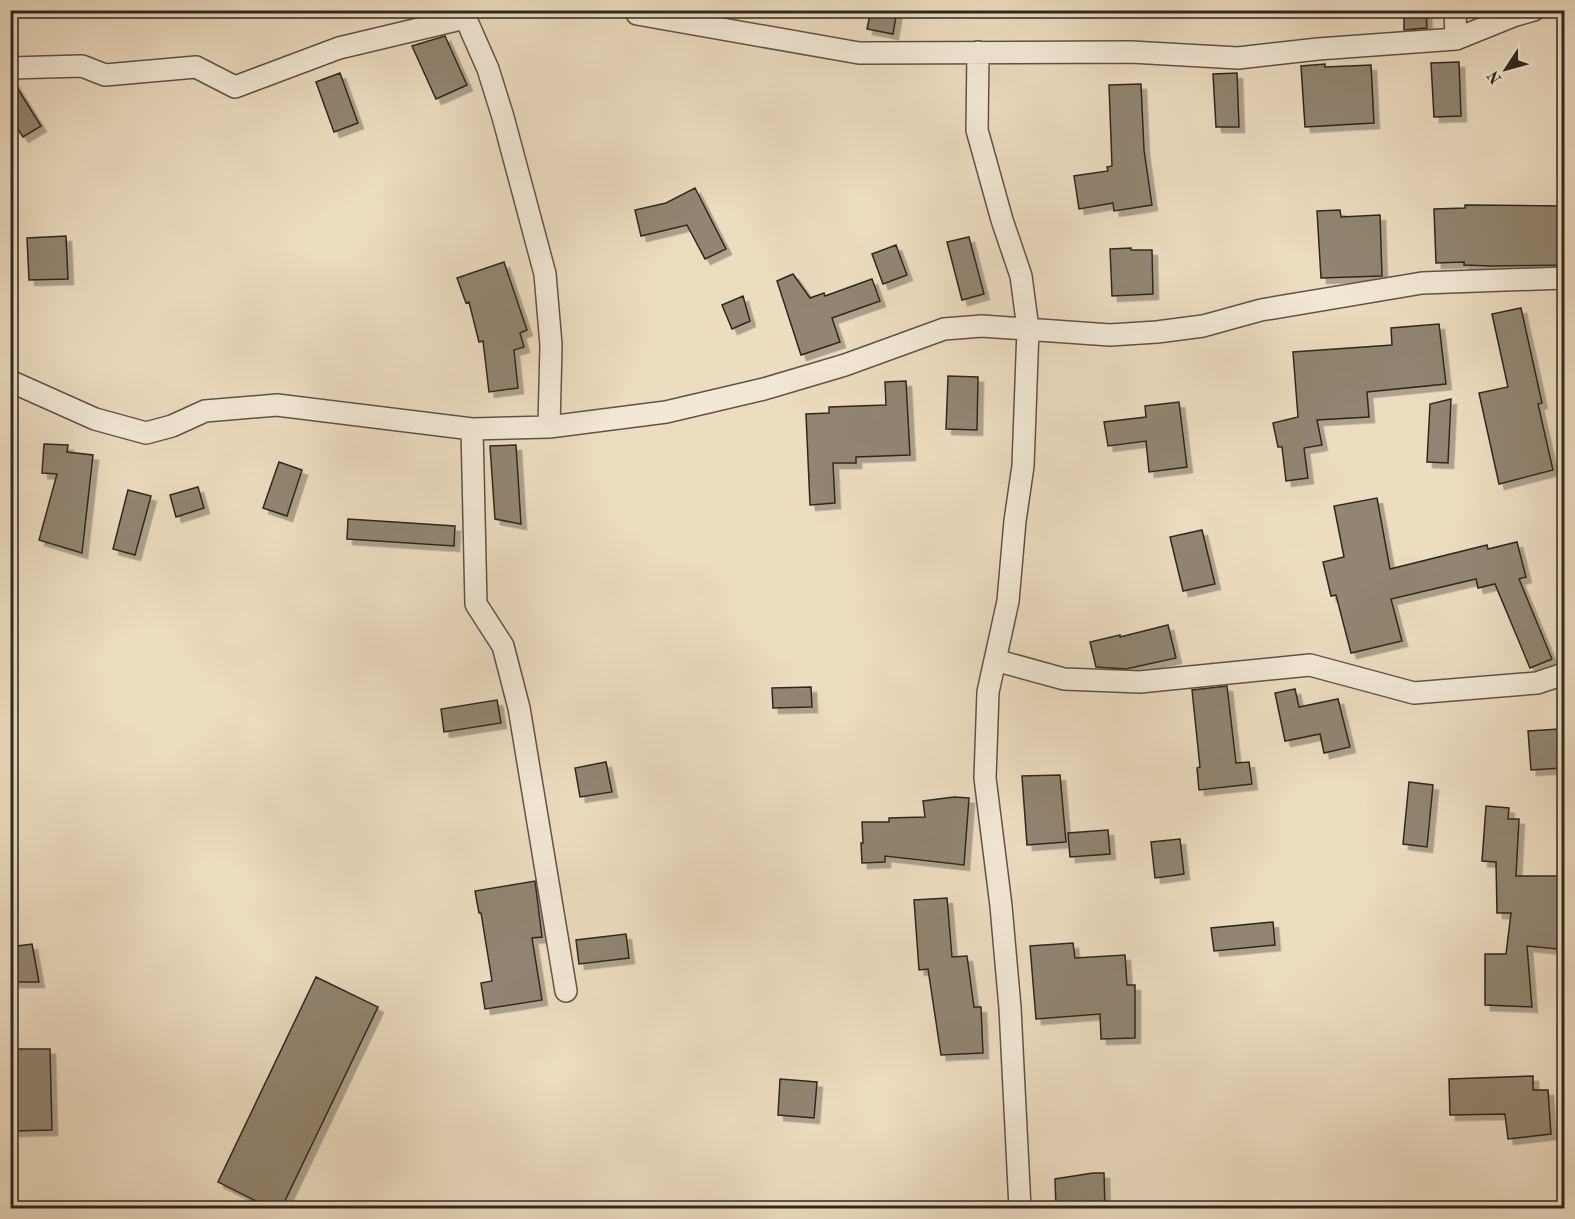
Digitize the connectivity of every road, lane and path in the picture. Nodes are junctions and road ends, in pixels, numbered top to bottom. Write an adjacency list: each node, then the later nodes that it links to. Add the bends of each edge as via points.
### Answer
1 (1455, 10): 5 (street)
2 (1534, 10): 5 (street)
3 (464, 14): 7 (street, via 339,48 236,87 196,67 105,75 82,66); 11 (street, via 503,117 545,274 551,345)
4 (637, 14): 6 (street, via 859,53)
5 (1456, 39): 6 (street, via 1238,58 1131,52)
6 (978, 52): 9 (street, via 978,130 1021,276)
7 (10, 68)
8 (1564, 278): 9 (street, via 1422,283 1261,310 1203,326 1157,333 1110,335)
9 (1028, 329): 11 (street, via 944,329 764,389 666,412); 13 (street, via 1023,466 1008,601)
10 (10, 381): 12 (street, via 94,419 146,434 205,411 277,405)
11 (549, 427): 12 (street)
12 (472, 429): 15 (street, via 476,604 503,646 519,708)
13 (995, 660): 14 (street, via 1064,679 1140,682 1310,665 1414,693 1537,683); 16 (street, via 988,692 985,778 1010,1008)
14 (1564, 674)
15 (566, 991)
16 (1020, 1209)

